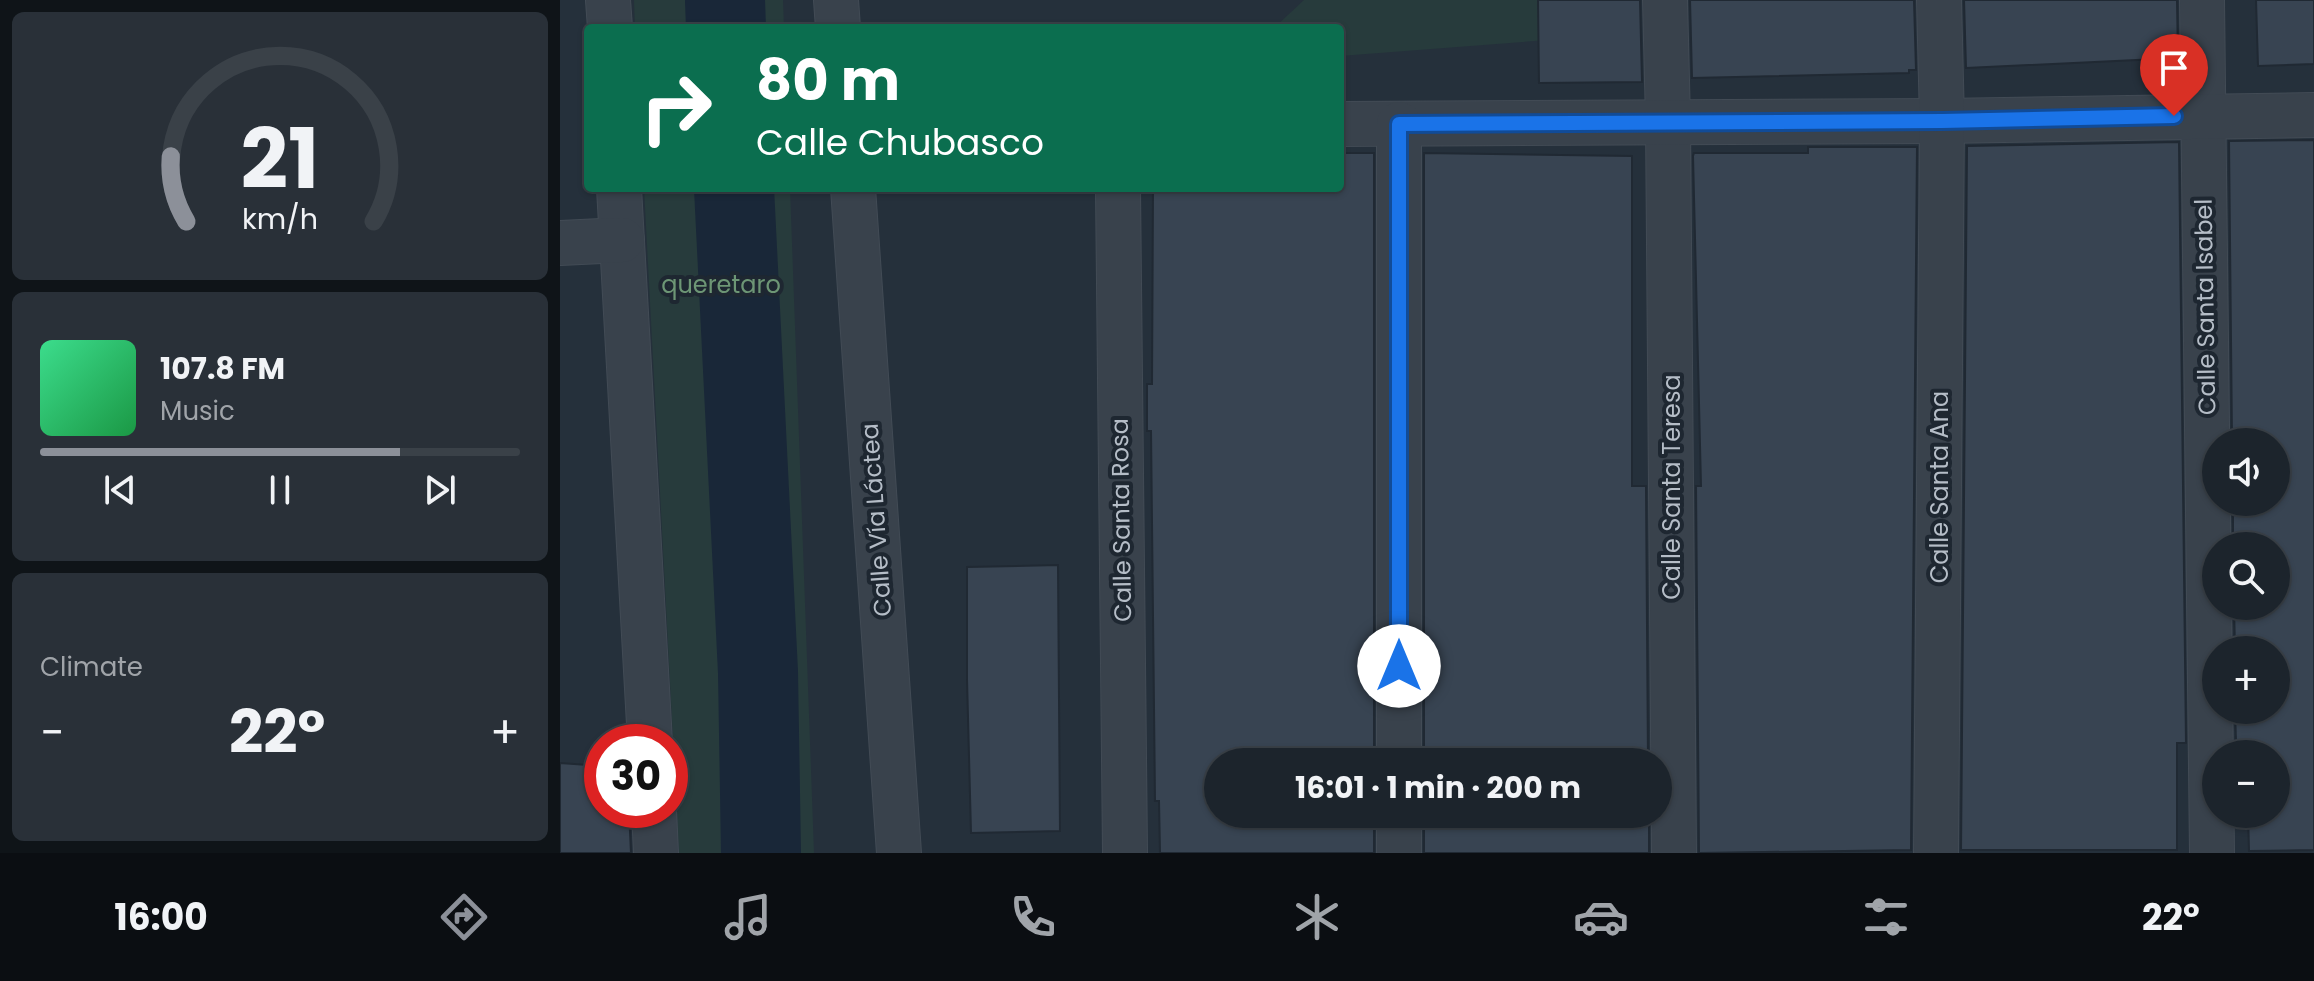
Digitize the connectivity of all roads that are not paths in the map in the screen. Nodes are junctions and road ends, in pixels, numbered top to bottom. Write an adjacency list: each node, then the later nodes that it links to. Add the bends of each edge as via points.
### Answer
1 (608, 0): 6 (street)
2 (836, 0): 7 (street)
3 (1665, 0): 10 (street, Calle Santa Teresa)
4 (1939, 0): 11 (street, Calle Santa Ana)
5 (2202, 0): 9 (street, Calle Santa Isabel)
6 (610, 24)
7 (838, 24)
8 (2314, 115): 9 (street)
9 (2203, 116): 11 (street); 29 (street, Calle Santa Isabel)
10 (1668, 121): 11 (street); 13 (street); 27 (street, Calle Santa Teresa)
11 (1942, 121): 28 (street, Calle Santa Ana)
12 (1344, 124): 13 (street)
13 (1399, 124): 20 (street)
14 (619, 192): 17 (street)
15 (853, 192): 24 (street, Calle Vía Láctea)
16 (1118, 192): 25 (street, Calle Santa Rosa)
17 (622, 240): 18 (street); 19 (street)
18 (560, 243)
19 (649, 724)
20 (1399, 748)
21 (655, 828): 23 (street)
22 (1399, 828): 26 (street)
23 (656, 853)
24 (899, 853)
25 (1125, 853)
26 (1399, 853)
27 (1674, 853)
28 (1936, 853)
29 (2212, 853)

